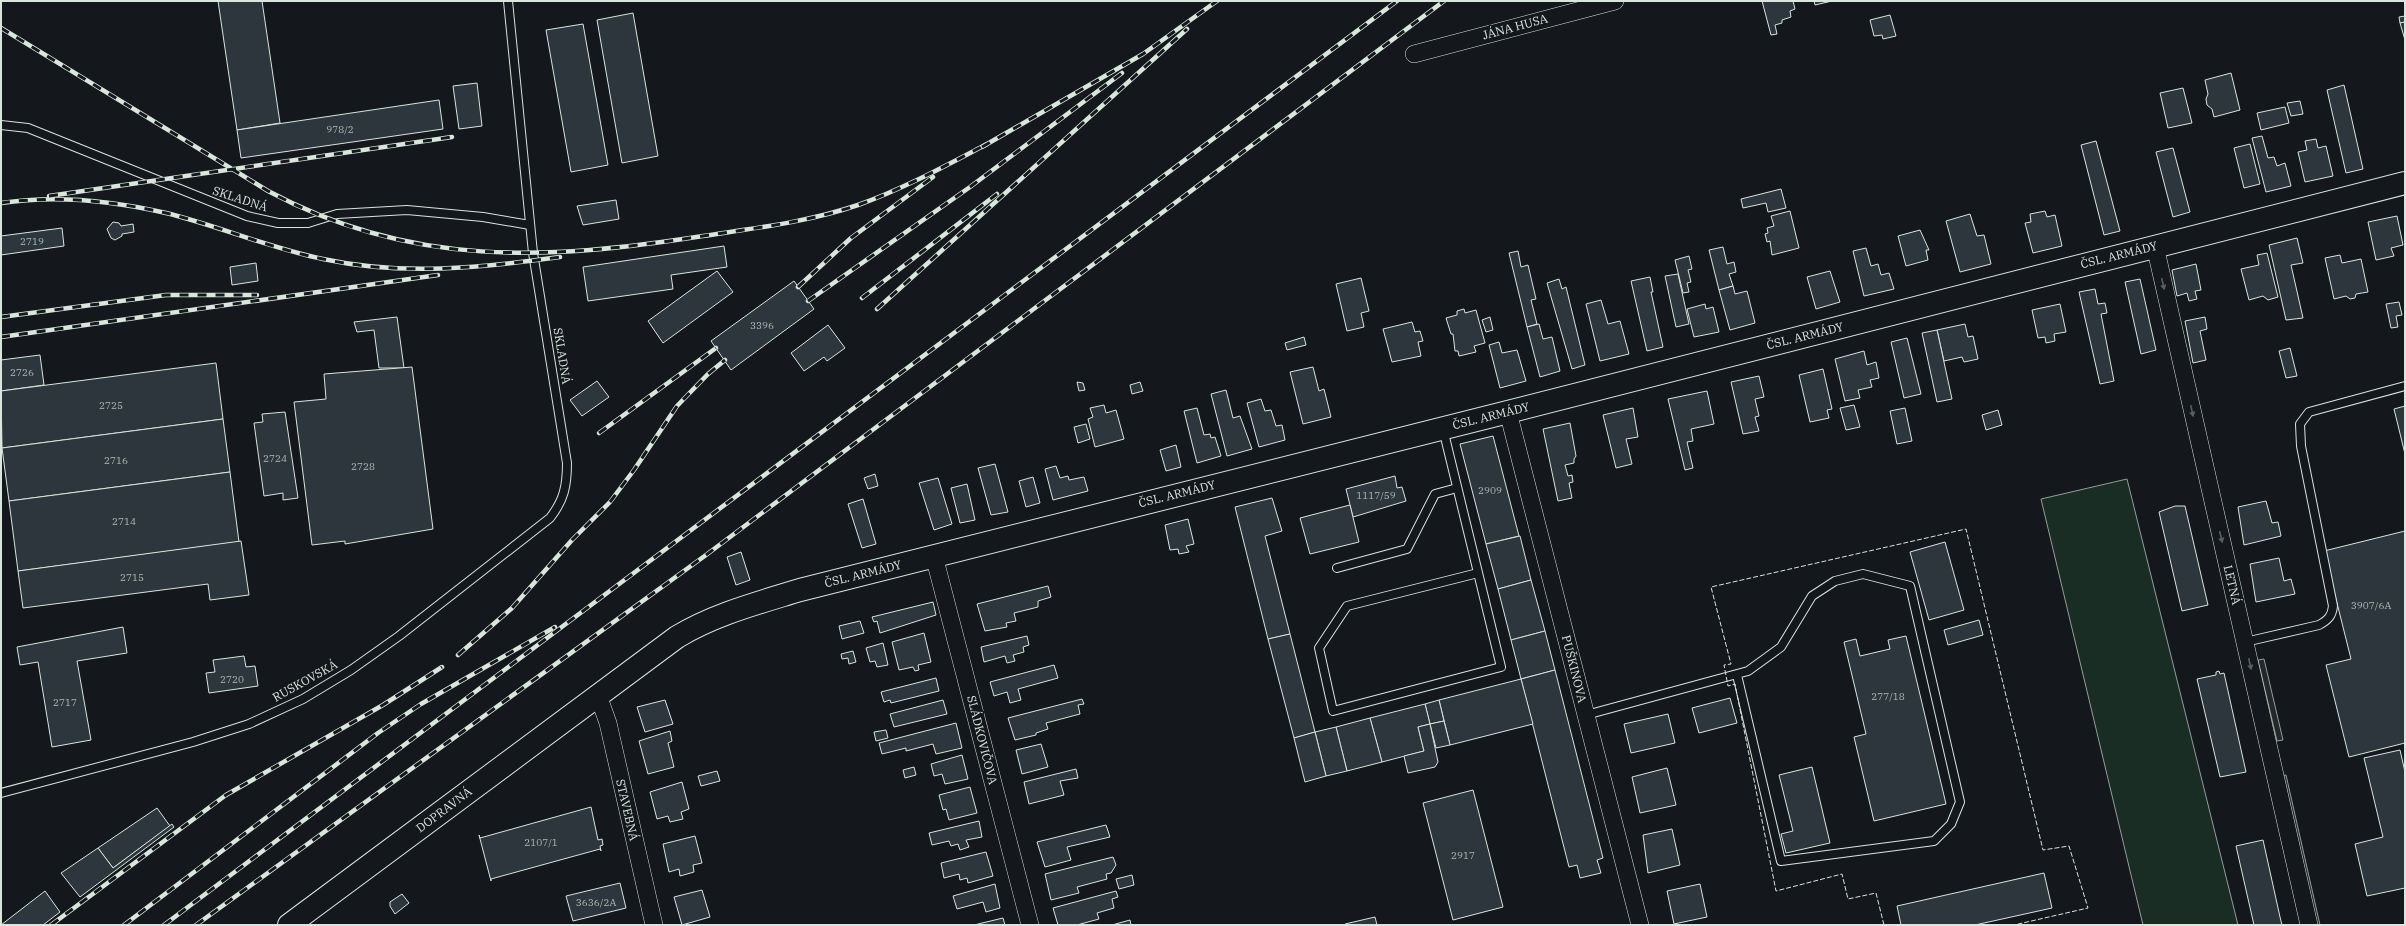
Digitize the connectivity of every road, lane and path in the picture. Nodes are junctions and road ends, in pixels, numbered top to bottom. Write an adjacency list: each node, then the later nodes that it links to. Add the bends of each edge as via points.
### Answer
1 (508, 1): 6 (lane, SKLADNÁ)
2 (1615, 1): 3 (street, JÁNA HUSA)
3 (1414, 54)
4 (1, 125): 6 (lane, SKLADNÁ, via 28,128 247,216 278,223 308,223 337,214 407,210 483,217)
5 (2405, 183): 7 (street, ČSL. ARMÁDY)
6 (530, 225): 12 (lane, SKLADNÁ, via 567,463)
7 (2155, 246): 9 (street, ČSL. ARMÁDY); 16 (street, LETNÁ, one-way to 16)
8 (2405, 386): 16 (lane, via 2309,412 2300,424 2300,446 2333,602 2332,614 2319,625)
9 (1508, 412): 10 (street, ČSL. ARMÁDY); 19 (street, PUŠKINOVA)
10 (1443, 428): 11 (lane); 13 (street, ČSL. ARMÁDY)
11 (1457, 488): 14 (lane, via 1435,494 1408,549); 15 (lane)
12 (566, 491): 20 (lane, RUSKOVSKÁ, via 550,518 399,636 351,670 303,699 249,724 193,742)
13 (934, 556): 18 (street, ČSL. ARMÁDY, via 800,590 698,624); 23 (street, SLÁDKOVIČOVA)
14 (1337, 568)
15 (1478, 573): 15 (lane, via 1501,667 1333,711 1319,648 1347,606)
16 (2245, 642): 25 (street, LETNÁ, one-way to 25)
17 (1737, 675): 17 (lane, via 1748,671 1781,647 1812,596 1835,581 1862,574 1910,586 1960,802 1951,824 1934,841 1781,861); 19 (lane)
18 (598, 695): 21 (street, DOPRAVNÁ); 22 (street, STAVEBNÁ, via 608,723)
19 (1586, 715): 24 (street, PUŠKINOVA)
20 (1, 793)
21 (289, 925)
22 (654, 925)
23 (1030, 925)
24 (1640, 925)
25 (2309, 925)

